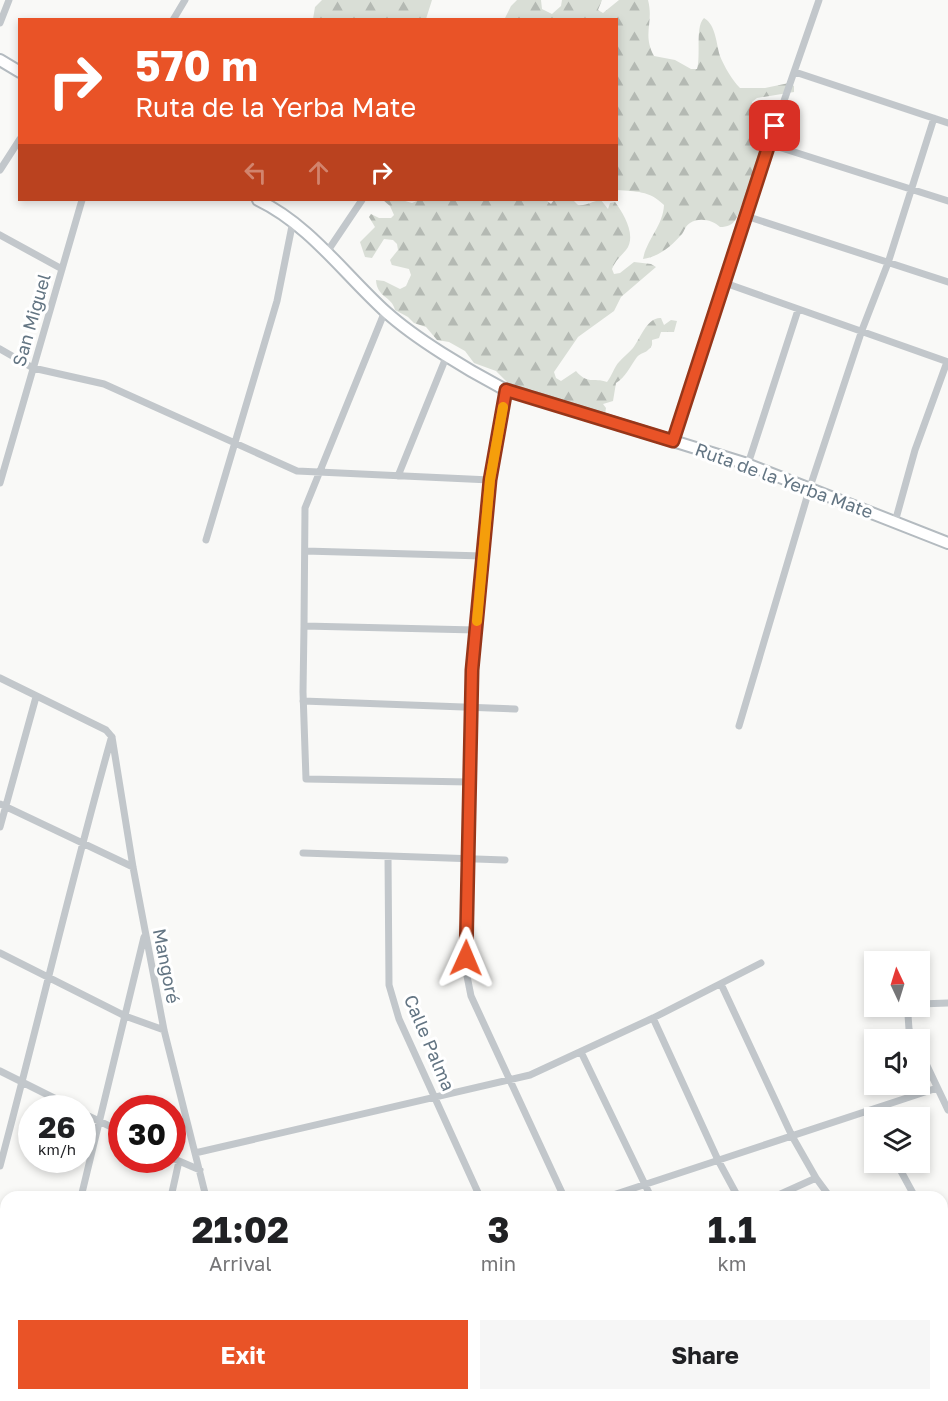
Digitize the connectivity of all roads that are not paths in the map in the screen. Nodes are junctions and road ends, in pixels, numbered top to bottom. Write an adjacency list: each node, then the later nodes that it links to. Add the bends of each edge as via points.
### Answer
1 (9, 0): 5 (street)
2 (185, 0): 4 (street)
3 (819, 0): 8 (street)
4 (174, 18)
5 (0, 23)
6 (0, 60): 7 (main road)
7 (18, 71)
8 (795, 72): 9 (street); 12 (street)
9 (934, 118): 10 (street); 14 (street)
10 (948, 123)
11 (18, 142): 13 (street)
12 (769, 144): 14 (street); 19 (street)
13 (0, 170)
14 (912, 190): 18 (street); 23 (street)
15 (82, 201): 24 (street, San Miguel)
16 (260, 201): 20 (main road, Ruta de la Yerba Mate)
17 (361, 201): 22 (street)
18 (948, 201)
19 (746, 216): 23 (street); 26 (street)
20 (293, 221): 22 (main road, Ruta de la Yerba Mate); 36 (street, via 277,300)
21 (0, 236): 24 (street)
22 (327, 252): 28 (main road, Ruta de la Yerba Mate)
23 (888, 263): 25 (street); 29 (street)
24 (62, 269): 33 (street, San Miguel)
25 (948, 282)
26 (725, 283): 27 (street); 35 (street)
27 (798, 310): 29 (street); 37 (street)
28 (385, 311): 31 (main road, Ruta de la Yerba Mate); 39 (street)
29 (862, 330): 32 (street); 43 (street)
30 (0, 349): 33 (street)
31 (447, 355): 34 (main road, Ruta de la Yerba Mate); 40 (street)
32 (947, 362): 44 (street, via 915,450)
33 (33, 368): 36 (street, via 104,384); 38 (street, San Miguel)
34 (506, 390): 35 (main road, Ruta de la Yerba Mate); 41 (street)
35 (673, 441): 37 (main road, Ruta de la Yerba Mate)
36 (235, 443): 39 (street, via 297,471); 45 (street)
37 (748, 464): 43 (main road, Ruta de la Yerba Mate)
38 (1, 472): 42 (street, San Miguel)
39 (319, 472): 40 (street); 47 (street, via 305,508)
40 (398, 476): 41 (street)
41 (490, 480): 48 (street)
42 (0, 483)
43 (810, 487): 44 (main road, Ruta de la Yerba Mate); 56 (street)
44 (895, 522): 46 (main road, Ruta de la Yerba Mate)
45 (206, 540)
46 (948, 543)
47 (305, 551): 48 (street); 49 (street)
48 (483, 556): 50 (street)
49 (304, 626): 50 (street); 53 (street)
50 (476, 630): 54 (street)
51 (0, 678): 52 (street)
52 (36, 697): 57 (street, via 106,730); 59 (street)
53 (303, 700): 54 (street); 58 (street, via 306,779)
54 (471, 707): 55 (street); 58 (street)
55 (515, 709)
56 (739, 726)
57 (112, 737): 61 (street); 66 (street, Mangoré)
58 (469, 782): 64 (street)
59 (3, 806): 60 (street); 61 (street)
60 (0, 827)
61 (82, 843): 66 (street); 70 (street)
62 (303, 853): 63 (street)
63 (387, 856): 64 (street); 84 (street, Calle Palma, via 389,985 399,1019)
64 (467, 859): 65 (street); 80 (street, via 467,976 471,996)
65 (505, 860)
66 (133, 867): 67 (street, Mangoré)
67 (145, 933): 74 (street); 76 (street, Mangoré)
68 (0, 953): 70 (street)
69 (761, 963): 71 (street)
70 (50, 977): 74 (street); 81 (street)
71 (721, 984): 75 (street); 91 (street)
72 (948, 1003): 73 (street)
73 (930, 1004)
74 (125, 1016): 76 (street); 89 (street)
75 (653, 1018): 77 (street); 93 (street)
76 (164, 1030): 92 (street, Mangoré)
77 (580, 1052): 80 (street, via 530,1075); 100 (street)
78 (0, 1071): 81 (street)
79 (930, 1073): 82 (street)
80 (509, 1080): 84 (street); 105 (street)
81 (23, 1082): 83 (street); 95 (street)
82 (937, 1088): 85 (street); 86 (street)
83 (48, 1095)
84 (435, 1096): 92 (street); 104 (street, Calle Palma)
85 (880, 1107)
86 (948, 1110)
87 (864, 1112): 91 (street)
88 (96, 1120): 89 (street)
89 (99, 1121): 90 (street); 101 (street)
90 (108, 1125)
91 (792, 1136): 93 (street); 99 (street)
92 (195, 1153): 96 (street, Mangoré)
93 (718, 1160): 100 (street); 108 (street)
94 (186, 1164): 96 (street)
95 (0, 1166)
96 (200, 1170): 103 (street, Mangoré)
97 (174, 1173): 102 (street)
98 (902, 1173): 111 (street)
99 (816, 1178): 109 (street); 110 (street)
100 (644, 1185): 106 (street); 107 (street)
101 (82, 1191)
102 (172, 1191)
103 (205, 1191)
104 (477, 1191)
105 (561, 1191)
106 (626, 1191)
107 (648, 1191)
108 (735, 1191)
109 (787, 1191)
110 (826, 1191)
111 (912, 1191)

